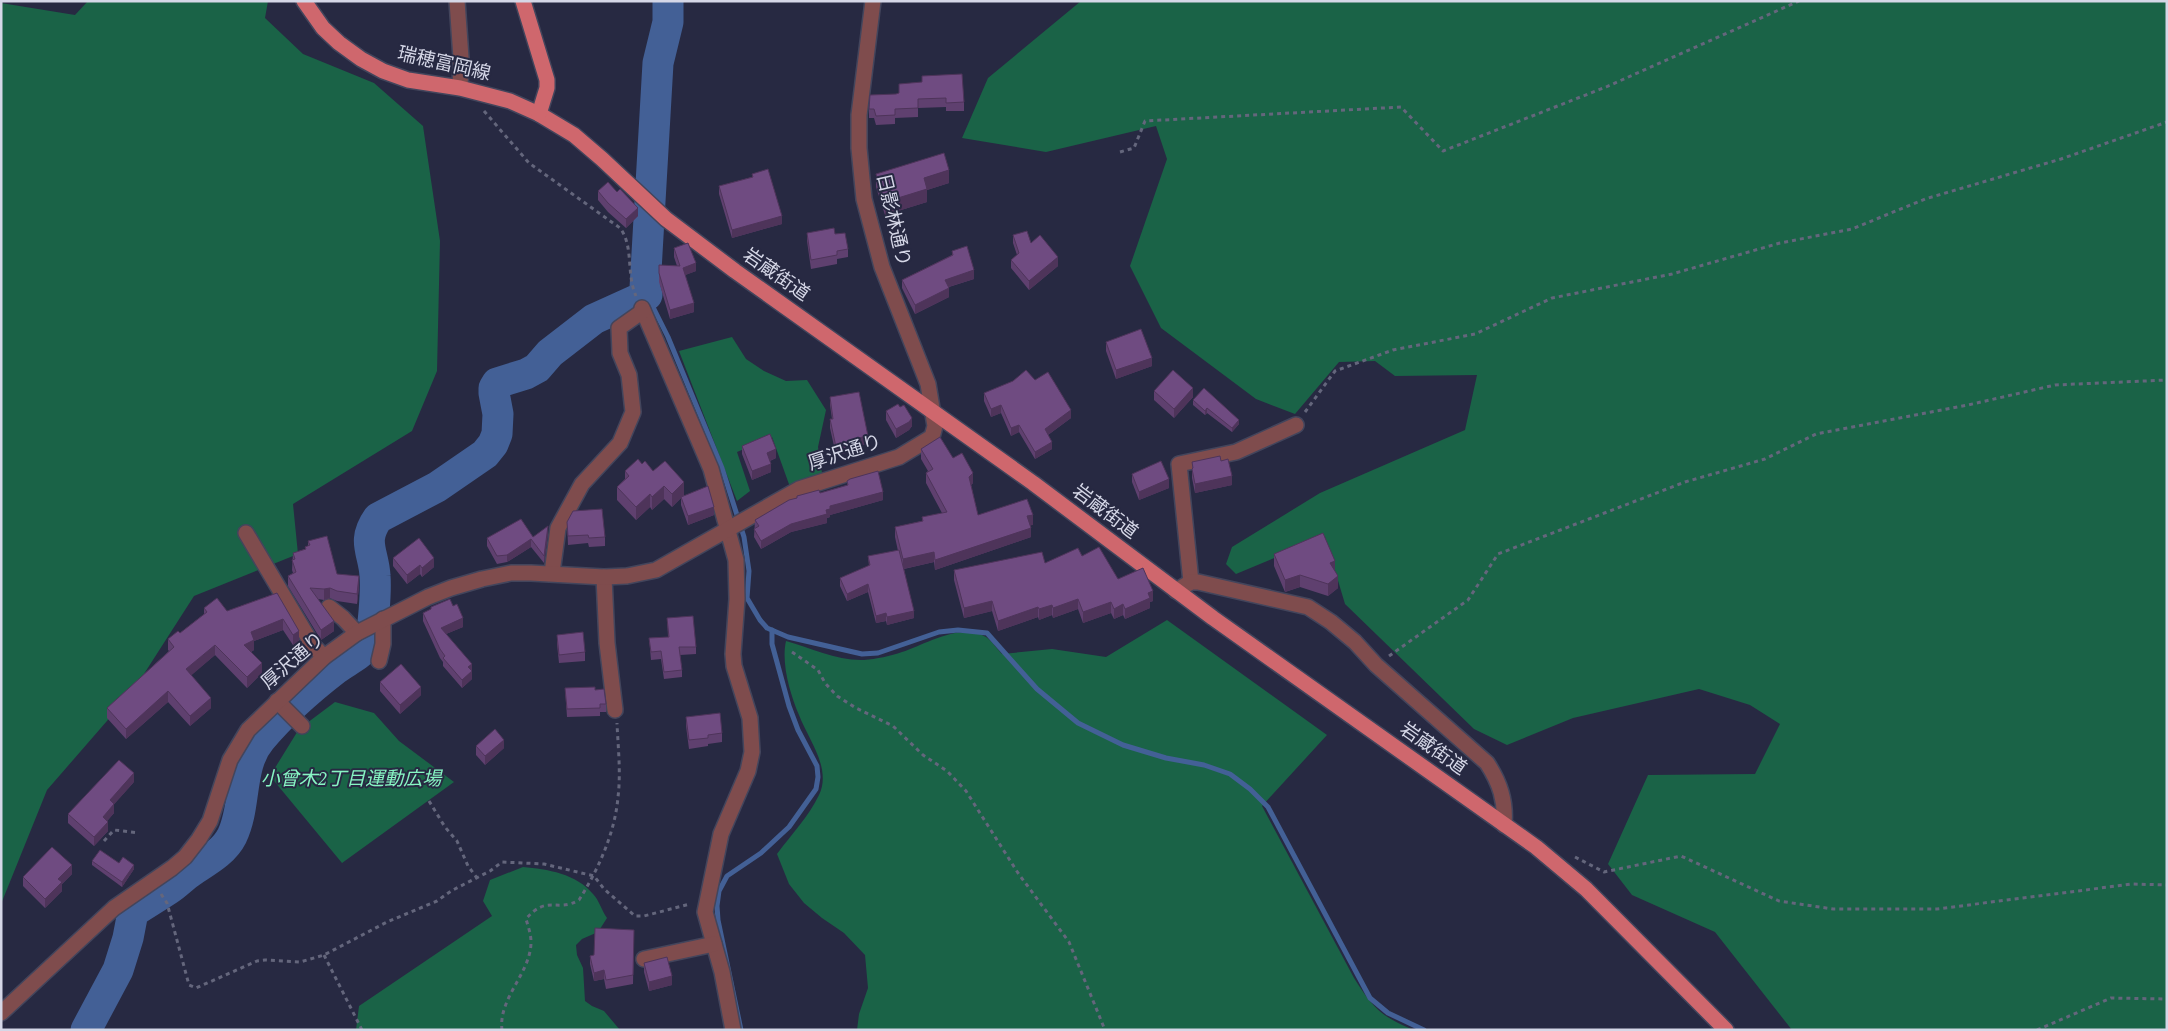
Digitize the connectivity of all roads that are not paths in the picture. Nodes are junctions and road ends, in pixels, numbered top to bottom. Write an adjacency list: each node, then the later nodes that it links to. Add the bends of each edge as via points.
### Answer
1 (304, 1): 5 (main road, 瑞穂富岡線, via 339,44 371,65 408,80)
2 (457, 1): 5 (street)
3 (523, 1): 6 (main road, via 547,80)
4 (873, 1): 7 (street, 日影林通り, via 859,115 864,199 882,267 928,384)
5 (460, 88): 6 (main road, 瑞穂富岡線, via 510,101)
6 (539, 114): 7 (main road, 岩蔵街道, via 586,145 666,219 735,272)
7 (931, 411): 9 (street, 厚沢通り, via 935,433 920,445 879,464 799,489); 14 (main road, 岩蔵街道, via 1033,482)
8 (1296, 425): 13 (street, via 1236,452 1179,464)
9 (729, 529): 11 (street, via 711,469 643,310 619,328 620,353 629,375 633,412 620,443 582,484 558,528); 12 (street, 厚沢通り, via 656,570); 24 (street, via 738,574 733,660 750,718 752,752 748,771 721,834 706,904 706,918)
10 (246, 532): 18 (street, via 312,644)
11 (552, 573): 12 (street, 厚沢通り); 16 (street, 厚沢通り, via 511,573 482,579 436,594)
12 (604, 577): 21 (street)
13 (1191, 582): 14 (street); 23 (street, via 1308,607 1349,637 1487,763 1506,807)
14 (1176, 591): 23 (main road, 岩蔵街道)
15 (329, 607): 17 (street)
16 (383, 619): 17 (street, 厚沢通り); 19 (street)
17 (357, 633): 18 (street, 厚沢通り)
18 (324, 657): 20 (street, 厚沢通り)
19 (379, 661)
20 (280, 704): 22 (street); 26 (street, 厚沢通り, via 248,730 235,749 214,812 193,848 172,868 114,908)
21 (615, 710)
22 (298, 722)
23 (1504, 824): 28 (main road, 岩蔵街道, via 1586,889)
24 (714, 944): 25 (street); 27 (street)
25 (644, 959)
26 (1, 1013)
27 (733, 1030)
28 (1726, 1030)

